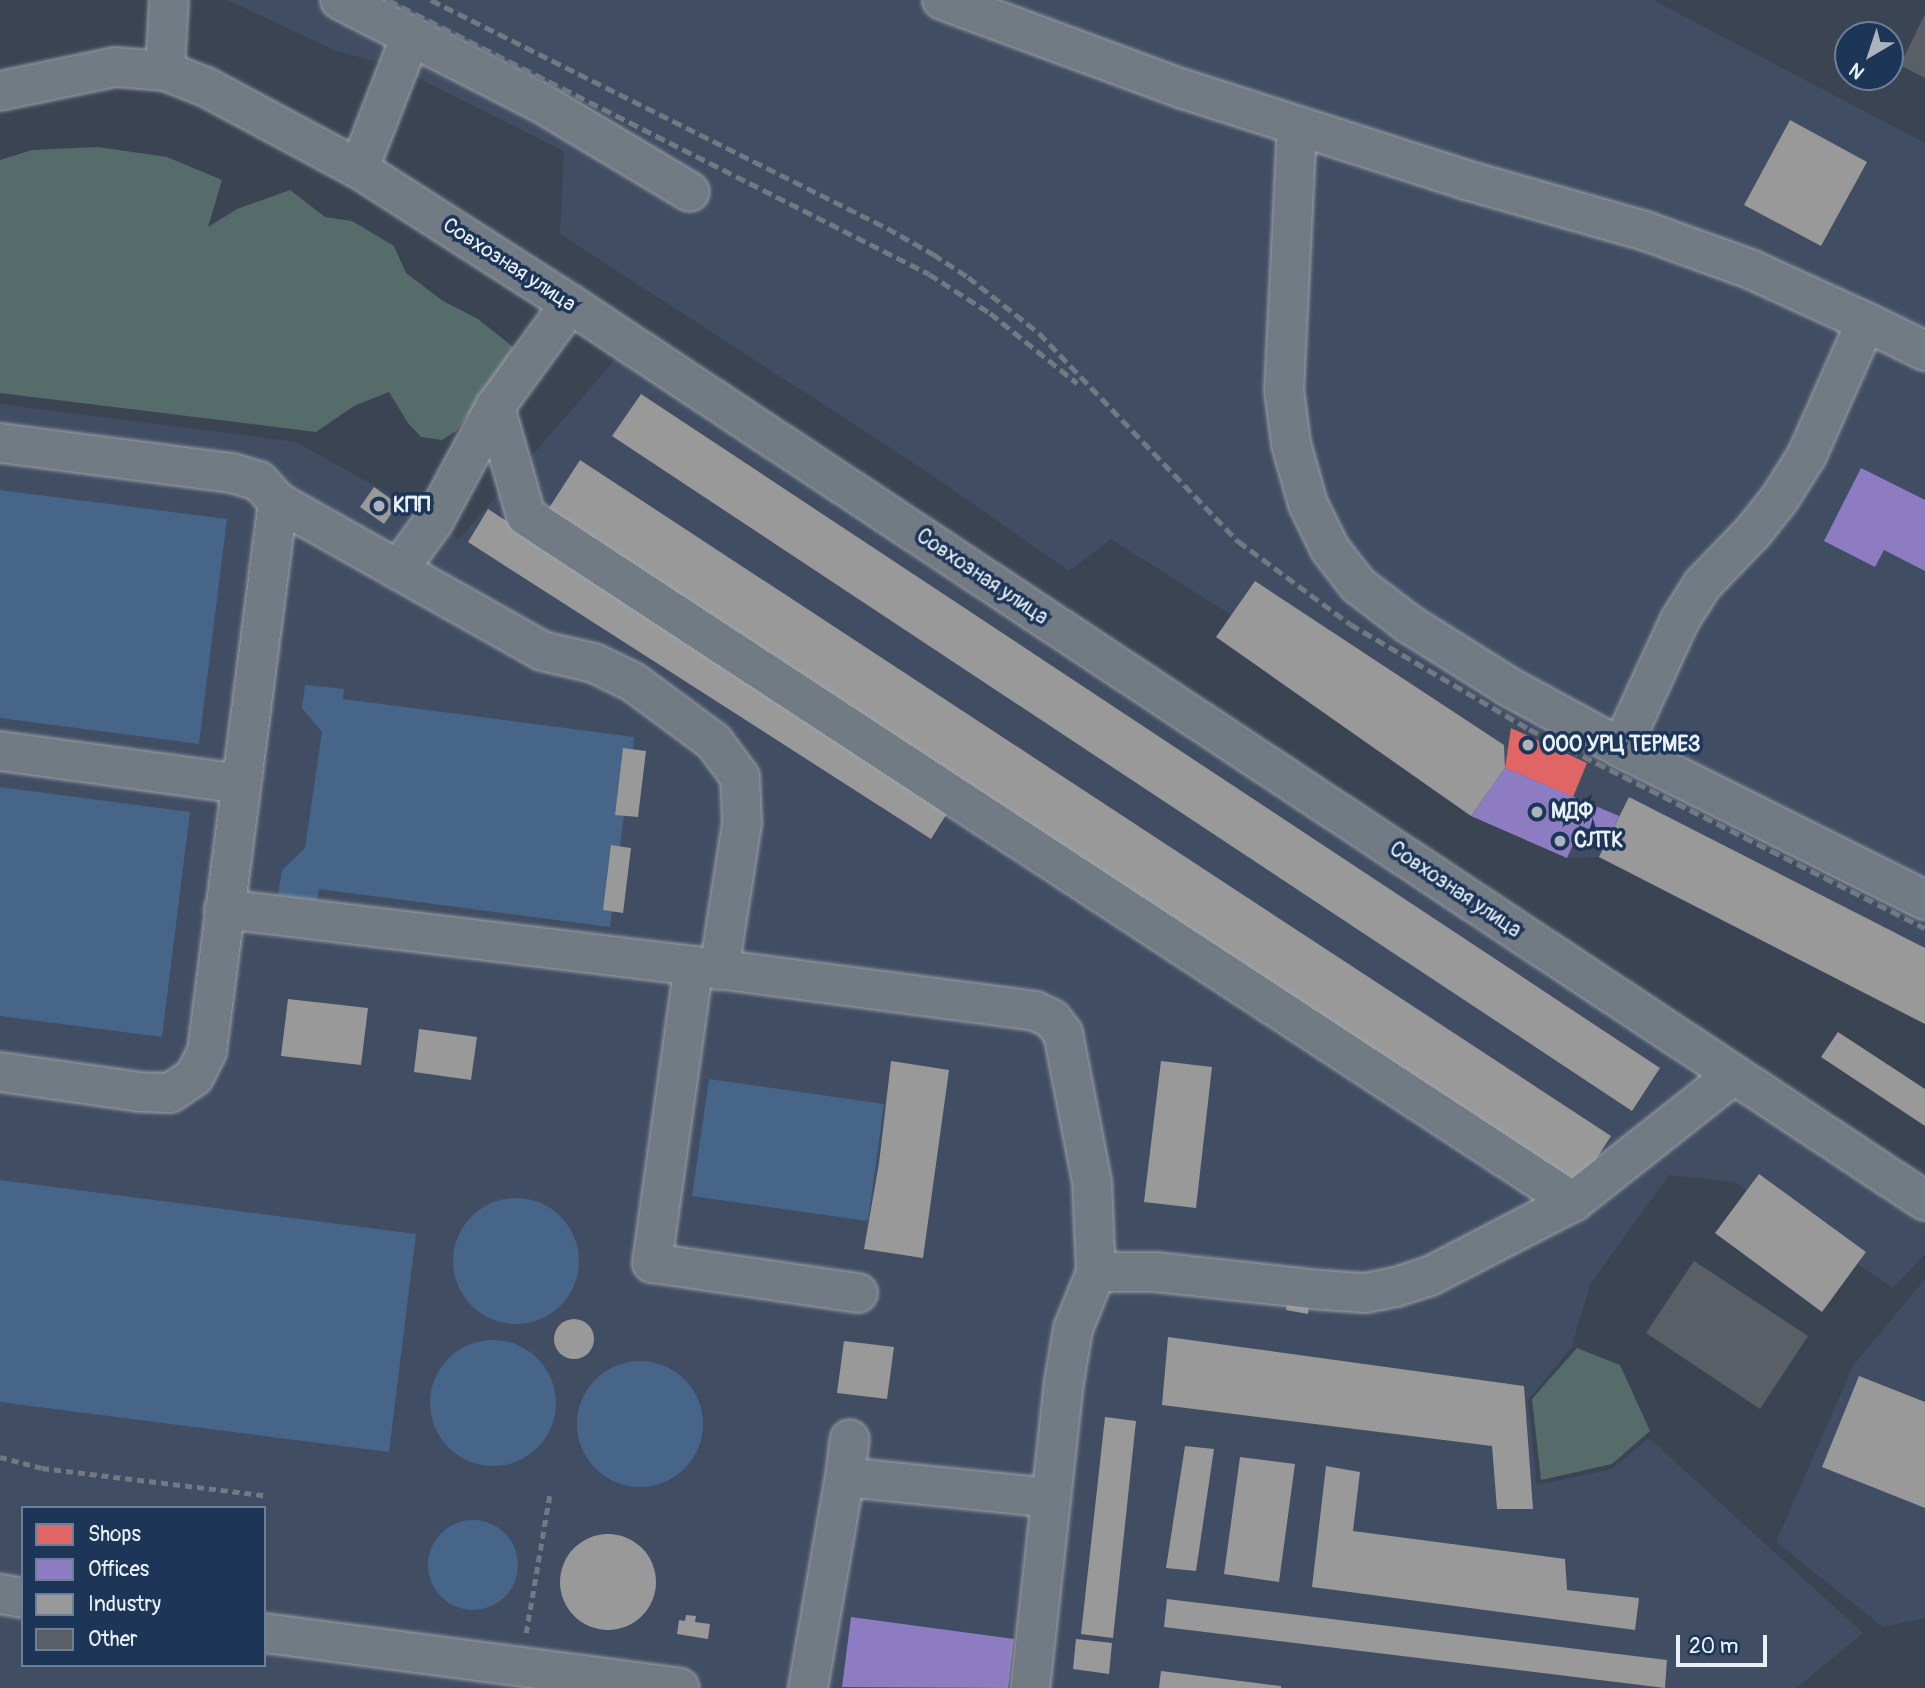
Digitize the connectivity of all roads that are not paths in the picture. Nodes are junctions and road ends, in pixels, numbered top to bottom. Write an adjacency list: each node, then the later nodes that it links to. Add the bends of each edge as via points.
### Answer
1 (169, 0): 5 (street)
2 (340, 0): 4 (street)
3 (942, 0): 7 (street)
4 (410, 38): 8 (street); 9 (street, via 543,104)
5 (165, 71): 6 (street, Совхозная улица, via 116,67); 8 (street, Совхозная улица, via 206,87)
6 (0, 92)
7 (1297, 126): 11 (street, via 1648,232 1750,269); 17 (street, via 1284,390 1291,444 1308,504 1330,549 1358,585 1409,624 1511,688)
8 (359, 169): 10 (street, Совхозная улица)
9 (690, 192)
10 (569, 304): 13 (street); 24 (street, Совхозная улица)
11 (1866, 322): 12 (street); 17 (street, via 1807,456 1780,498 1695,596)
12 (1925, 351)
13 (495, 407): 16 (street, via 434,521); 26 (street, via 526,516)
14 (0, 443): 15 (street, via 232,473 259,481)
15 (278, 502): 16 (street); 19 (street)
16 (398, 570): 22 (street, via 542,651 594,663 633,682 714,742 740,777 742,823)
17 (1621, 748): 20 (street)
18 (0, 751): 19 (street)
19 (240, 784): 21 (street)
20 (1925, 900)
21 (224, 909): 22 (street); 23 (street, via 207,1051 194,1077 170,1093)
22 (706, 968): 27 (street, via 1015,1008 1052,1019 1063,1033 1080,1108 1092,1182); 28 (street, via 652,1264)
23 (0, 1072)
24 (1734, 1075): 25 (street, Совхозная улица); 26 (street)
25 (1925, 1201)
26 (1573, 1202): 27 (street, via 1430,1276 1366,1293 1155,1272)
27 (1096, 1272): 31 (street, via 1073,1329)
28 (858, 1293)
29 (850, 1439): 30 (street)
30 (845, 1477): 31 (street); 36 (street)
31 (1051, 1498): 37 (street)
32 (0, 1594): 33 (street)
33 (21, 1598)
34 (266, 1633): 35 (street)
35 (679, 1688)
36 (808, 1688)
37 (1030, 1688)

